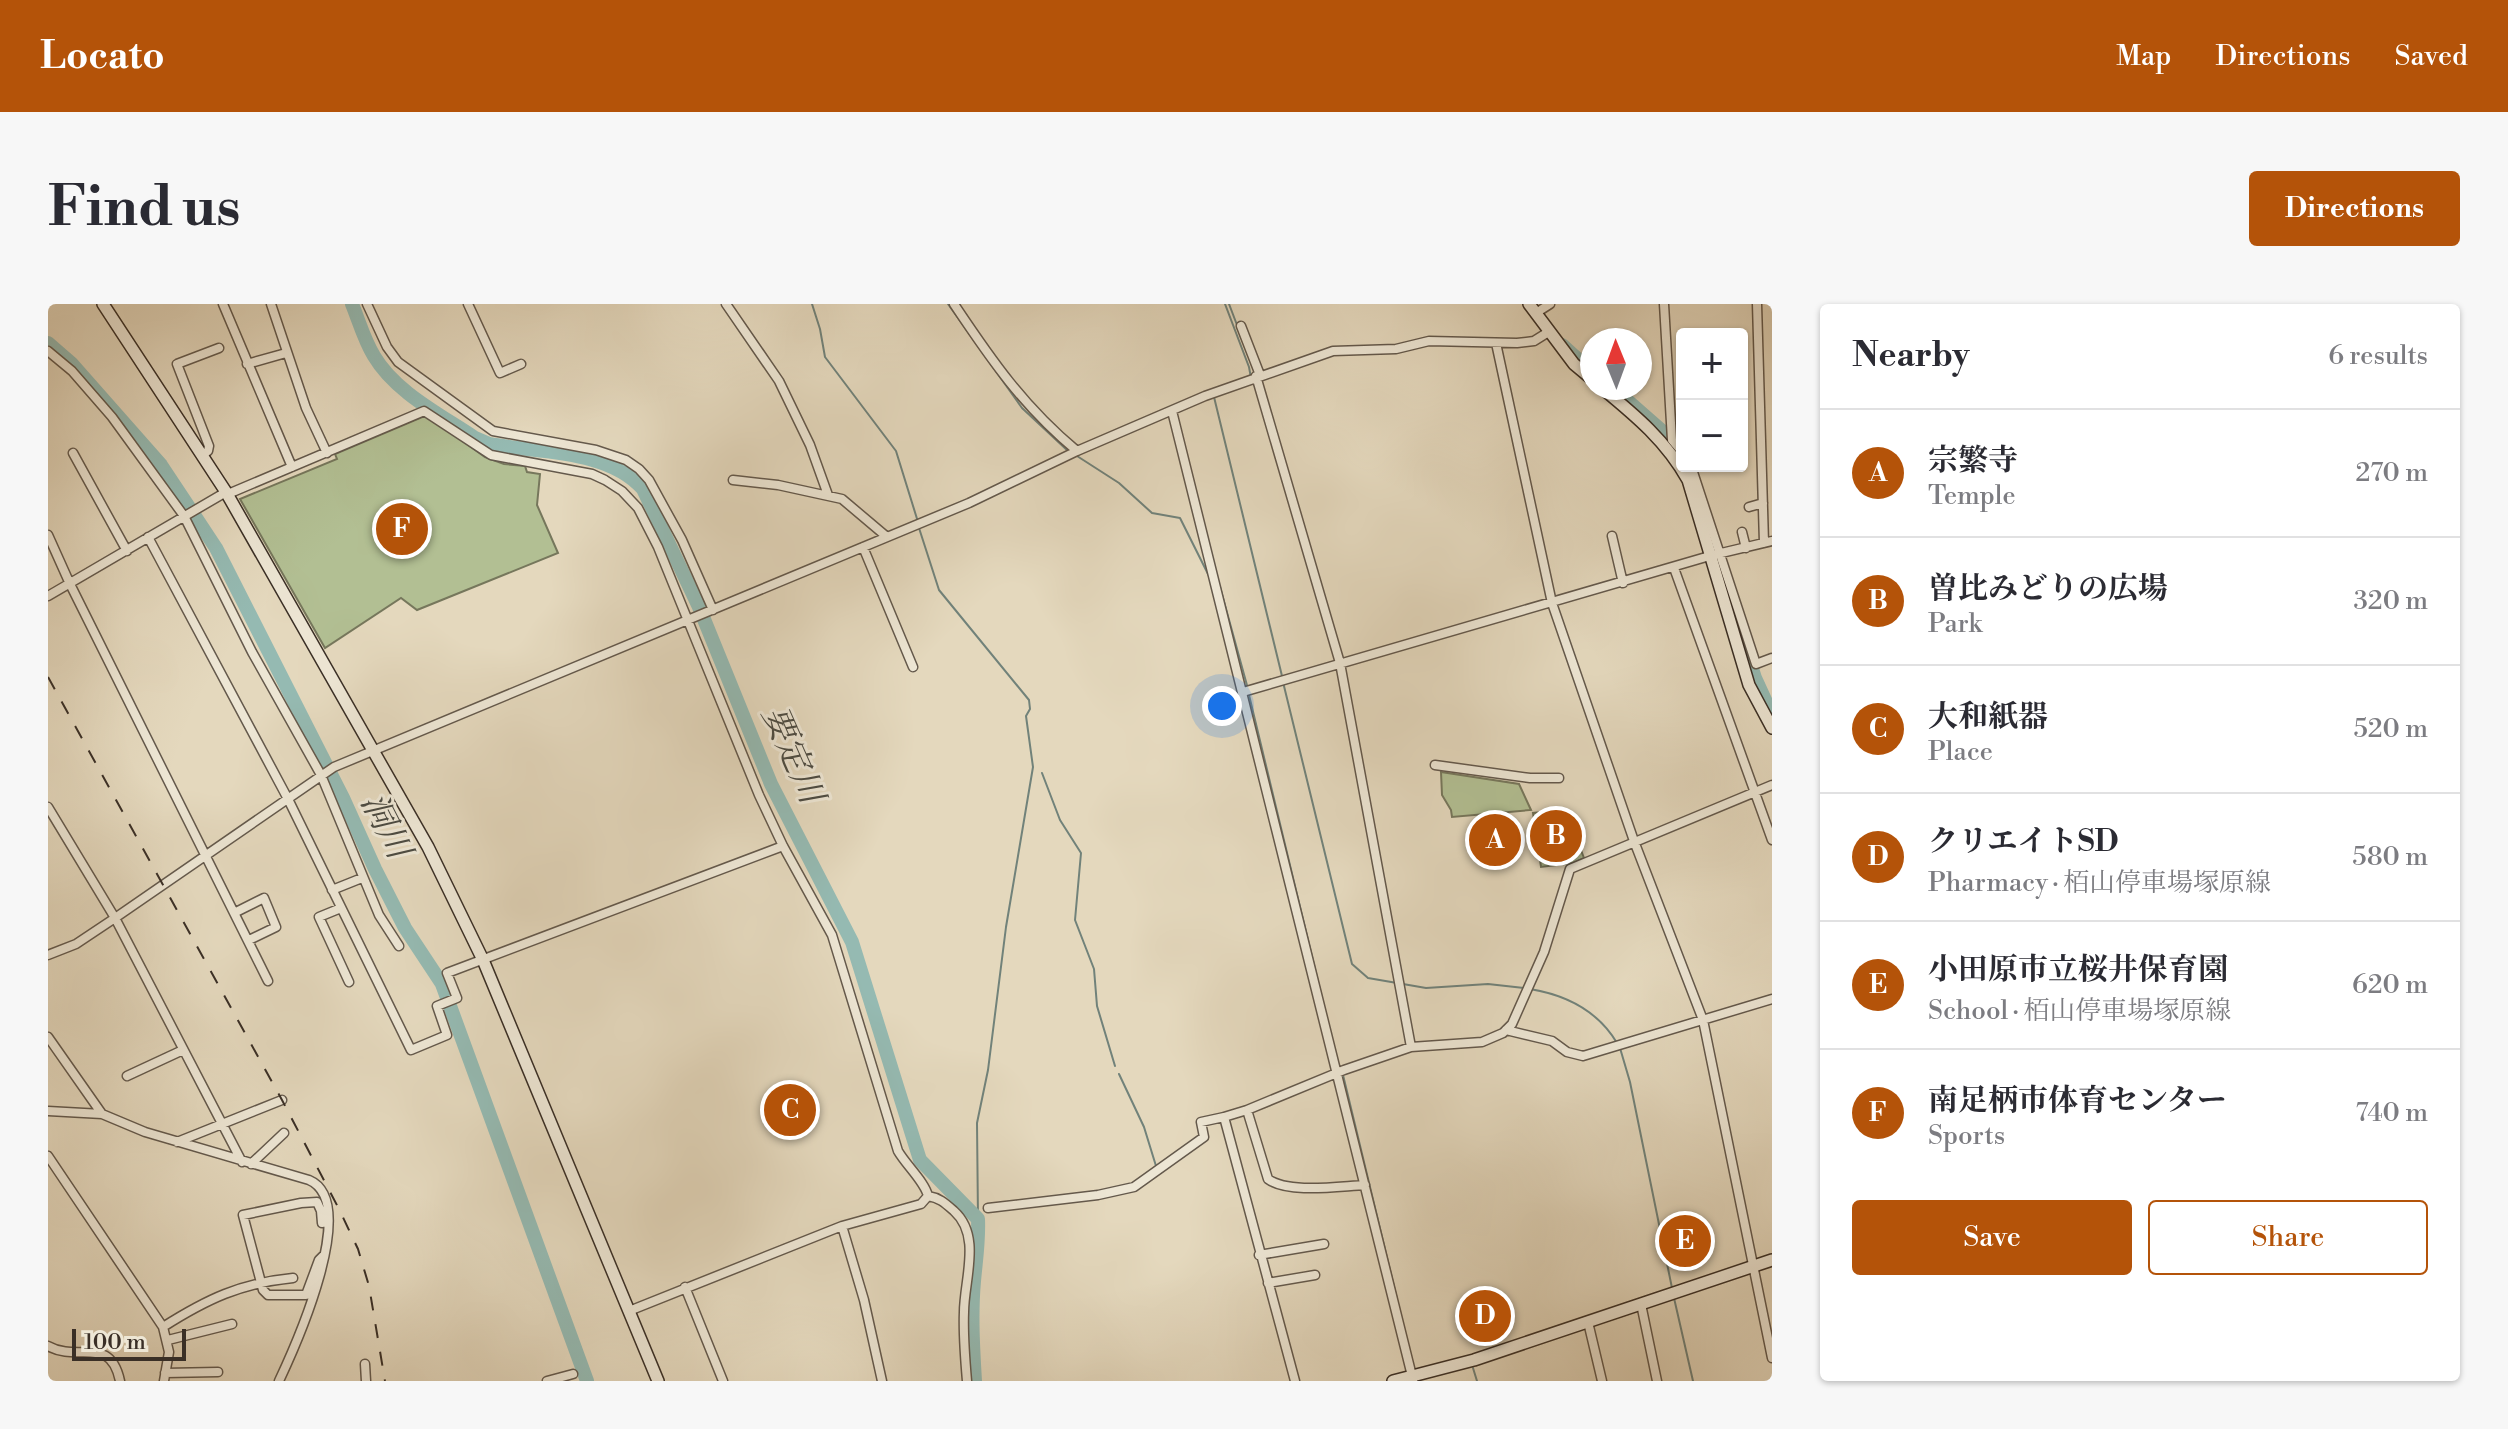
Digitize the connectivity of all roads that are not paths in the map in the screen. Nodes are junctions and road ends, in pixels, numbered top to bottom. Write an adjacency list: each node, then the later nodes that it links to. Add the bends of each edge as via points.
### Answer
1 (103, 304): 28 (street)
2 (223, 304): 17 (street)
3 (271, 304): 16 (street)
4 (367, 304): 52 (street, via 398,362 493,431 596,450 639,469 682,540)
5 (468, 304): 18 (street, via 500,373)
6 (726, 304): 33 (street, via 779,381)
7 (954, 304): 27 (street, via 1021,399)
8 (1664, 304): 23 (street)
9 (1757, 304): 34 (street)
10 (1541, 306): 12 (street)
11 (1241, 326): 20 (street)
12 (1550, 331): 13 (street, via 1534,341); 19 (street)
13 (1496, 343): 20 (street, via 1429,341 1396,349 1333,351); 51 (street)
14 (219, 348): 28 (street, via 177,364 209,446)
15 (48, 351): 36 (street, via 112,417)
16 (286, 353): 17 (street); 26 (street)
17 (247, 364): 29 (street)
18 (521, 364)
19 (1580, 369)
20 (1257, 376): 22 (street); 55 (street)
21 (1617, 400): 23 (street)
22 (1172, 411): 27 (street); 58 (street)
23 (1668, 443): 24 (street); 46 (street)
24 (1676, 448)
25 (73, 453): 45 (street)
26 (327, 453): 29 (street); 53 (street, via 424,411 491,455 592,474 622,491 638,508)
27 (1075, 453): 41 (street)
28 (203, 455): 32 (street)
29 (292, 467): 32 (street)
30 (1693, 472): 46 (street)
31 (733, 480): 33 (street)
32 (227, 493): 36 (street); 60 (street)
33 (828, 495): 41 (street, via 842,499)
34 (1763, 503): 35 (street); 42 (street)
35 (1749, 507)
36 (185, 515): 40 (street); 62 (street, via 252,652)
37 (1742, 532): 44 (street)
38 (48, 535): 49 (street)
39 (1612, 536): 48 (street)
40 (148, 537): 45 (street); 66 (street)
41 (887, 537): 43 (street)
42 (1768, 542): 44 (street)
43 (863, 547): 52 (street); 57 (street)
44 (1746, 548): 46 (street)
45 (127, 551): 49 (street)
46 (1716, 555): 47 (street); 56 (street)
47 (1674, 568): 48 (street); 65 (street)
48 (1623, 583): 51 (street)
49 (70, 584): 50 (street); 71 (street)
50 (48, 596)
51 (1552, 603): 55 (street); 68 (street)
52 (712, 610): 53 (street)
53 (692, 619): 60 (street); 70 (street)
54 (1772, 658): 56 (street)
55 (1340, 663): 58 (street); 87 (street)
56 (1751, 666): 59 (street, via 1749,685)
57 (913, 667)
58 (1248, 691): 89 (street, via 1262,771)
59 (1772, 728)
60 (374, 750): 62 (street); 80 (street)
61 (1435, 765): 63 (street)
62 (322, 774): 66 (street); 72 (street)
63 (1559, 778)
64 (1772, 785): 65 (street)
65 (1755, 793): 68 (street); 69 (street)
66 (288, 799): 71 (street); 73 (street)
67 (49, 809): 76 (street)
68 (1634, 841): 84 (street); 85 (street, via 1570,869 1544,952)
69 (1769, 841)
70 (783, 846): 80 (street); 103 (street, via 832,935 898,1151)
71 (207, 854): 75 (street); 76 (street)
72 (362, 878): 73 (street); 78 (street)
73 (332, 890): 74 (street)
74 (341, 908): 80 (street, via 411,1050 447,1035 437,1006 457,998 447,973); 82 (street, via 319,917)
75 (236, 912): 77 (street); 77 (street, via 264,898 276,927)
76 (115, 918): 79 (street); 88 (street)
77 (249, 940): 81 (street)
78 (399, 946)
79 (48, 955)
80 (483, 960): 120 (street)
81 (268, 981)
82 (349, 982)
83 (1772, 999): 84 (street)
84 (1703, 1020): 85 (street, via 1583,1056 1552,1041); 113 (street)
85 (1506, 1030): 87 (street, via 1482,1042)
86 (48, 1037): 94 (street)
87 (1411, 1047): 89 (street)
88 (183, 1050): 90 (street); 96 (street)
89 (1339, 1073): 92 (street); 102 (street)
90 (127, 1076)
91 (282, 1100): 96 (street)
92 (1247, 1110): 95 (street); 102 (street, via 1268,1179 1275,1184)
93 (48, 1111): 94 (street)
94 (102, 1114): 98 (street)
95 (1224, 1117): 105 (street, via 1201,1122 1204,1137 1134,1187); 111 (street)
96 (222, 1124): 98 (street); 100 (street)
97 (284, 1133): 100 (street)
98 (176, 1142): 100 (street)
99 (48, 1156): 101 (street)
100 (246, 1163): 108 (street, via 315,1183 326,1202)
101 (51, 1167): 123 (street)
102 (1365, 1185): 131 (street)
103 (928, 1196): 107 (street, via 921,1204); 139 (street, via 939,1197 959,1215 970,1241 964,1308)
104 (294, 1205): 106 (street); 108 (street, via 317,1202); 116 (street, via 243,1215)
105 (988, 1208)
106 (297, 1217)
107 (842, 1226): 118 (street); 138 (street)
108 (326, 1240): 110 (street)
109 (1324, 1244): 111 (street)
110 (326, 1253): 116 (street, via 306,1295 268,1295); 133 (street)
111 (1259, 1255): 117 (street)
112 (1772, 1260): 113 (street)
113 (1753, 1266): 119 (street); 126 (street)
114 (1315, 1275): 117 (street)
115 (293, 1278): 116 (street)
116 (261, 1281): 123 (street, via 197,1305)
117 (1268, 1283): 140 (street)
118 (685, 1287): 120 (street); 137 (street)
119 (1641, 1304): 121 (street); 143 (street)
120 (629, 1311): 136 (street)
121 (1588, 1322): 131 (street); 142 (street)
122 (232, 1324): 124 (street)
123 (163, 1327): 124 (street)
124 (168, 1340): 130 (street)
125 (48, 1346): 132 (street, via 101,1353 116,1364)
126 (1772, 1358)
127 (365, 1364): 134 (street)
128 (218, 1372): 130 (street)
129 (573, 1374): 135 (street)
130 (165, 1377)
131 (1412, 1379): 141 (street)
132 (120, 1381)
133 (279, 1381)
134 (366, 1381)
135 (547, 1381)
136 (658, 1381)
137 (723, 1381)
138 (882, 1381)
139 (967, 1381)
140 (1295, 1381)
141 (1393, 1381)
142 (1602, 1381)
143 (1657, 1381)

